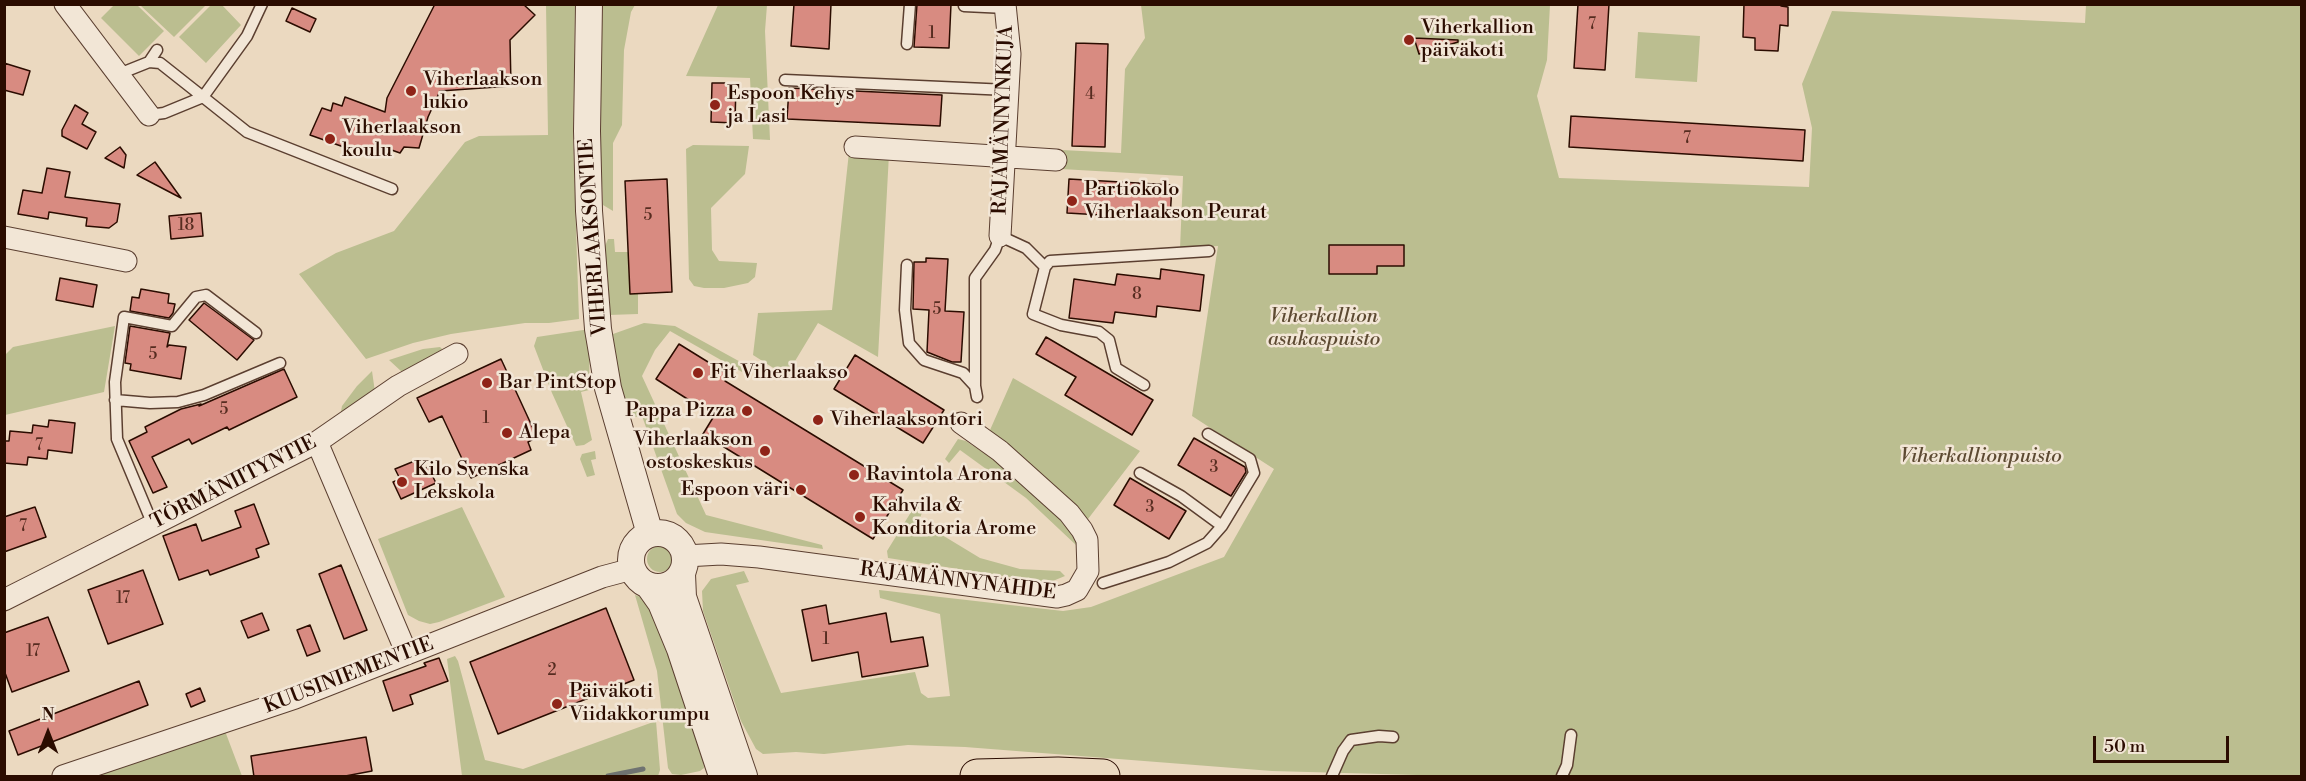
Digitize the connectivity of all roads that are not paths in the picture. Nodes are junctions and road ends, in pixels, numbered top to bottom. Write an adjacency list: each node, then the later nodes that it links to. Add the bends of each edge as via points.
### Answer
1 (65, 4): 10 (street)
2 (262, 4): 13 (lane, via 247,36)
3 (589, 4): 36 (street, VIHERLAAKSONTIE, via 589,211 598,329 611,399)
4 (910, 4): 7 (lane)
5 (964, 6): 6 (lane)
6 (1005, 6): 12 (street, RAJAMÄNNYNKUJA, via 1010,54)
7 (907, 44)
8 (157, 50): 9 (lane)
9 (149, 62): 10 (lane); 13 (lane, via 160,63)
10 (119, 74): 14 (street)
11 (785, 80): 12 (lane)
12 (1008, 90): 16 (street, RAJAMÄNNYNKUJA)
13 (203, 97): 14 (lane); 18 (lane, via 247,132)
14 (149, 116)
15 (855, 147): 16 (street)
16 (1004, 156): 17 (street); 19 (street, RAJAMÄNNYNKUJA)
17 (1056, 160)
18 (392, 189)
19 (1000, 236): 23 (lane, via 975,278 976,392 963,373 924,360 909,343 905,309); 24 (lane, via 1026,248)
20 (4, 237): 22 (street)
21 (1209, 251): 24 (lane, via 1050,261)
22 (126, 261)
23 (908, 265)
24 (1045, 267): 28 (lane, via 1033,314 1061,325 1099,332 1109,340 1116,368)
25 (256, 333): 29 (lane, via 206,295 196,297 172,326 124,317)
26 (457, 354): 32 (street, TÖRMÄNIITYNTIE, via 398,386)
27 (280, 363): 29 (lane, via 178,402)
28 (1144, 385)
29 (116, 400): 34 (lane, via 117,439)
30 (961, 423): 37 (street, RAJAMÄNNYNAHDE, via 1000,451 1069,513 1082,530 1087,540 1088,571 1077,590 1057,597 759,556 721,554)
31 (1208, 434): 35 (lane, via 1250,459 1254,473)
32 (318, 442): 34 (street, TÖRMÄNIITYNTIE); 41 (street)
33 (1140, 473): 35 (lane)
34 (153, 525): 40 (street, TÖRMÄNIITYNTIE)
35 (1222, 526): 39 (lane, via 1207,543 1169,562)
36 (650, 534): 37 (street, via 660,533 681,544); 38 (street, via 639,540 631,559)
37 (683, 565): 38 (street, via 669,585 657,587); 46 (street, via 683,597)
38 (641, 577): 41 (street, KUUSINIEMENTIE, via 602,578); 45 (street, via 661,603 680,649)
39 (1104, 583)
40 (4, 600)
41 (407, 654): 44 (street, KUUSINIEMENTIE, via 295,698)
42 (1571, 735): 50 (lane)
43 (1393, 737): 49 (lane, via 1351,740)
44 (63, 777)
45 (722, 777)
46 (744, 777)
47 (977, 777): 48 (main road)
48 (1103, 777)
49 (1332, 777)
50 (1562, 777)

